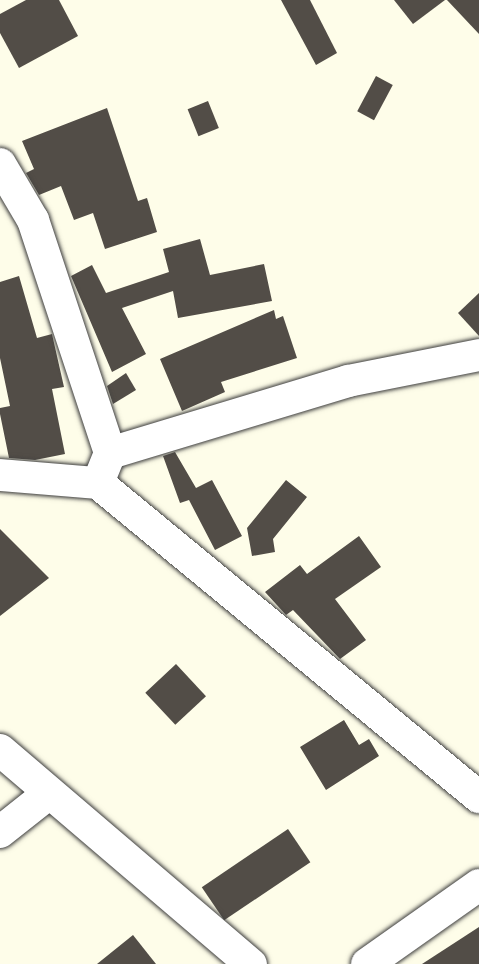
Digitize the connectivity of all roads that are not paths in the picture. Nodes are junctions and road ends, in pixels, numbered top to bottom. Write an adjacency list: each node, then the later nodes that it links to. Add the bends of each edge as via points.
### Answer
1 (0, 164): 3 (street, via 33,220)
2 (479, 355): 3 (street, via 348,381)
3 (110, 453): 5 (street)
4 (0, 475): 5 (street)
5 (98, 483): 8 (street)
6 (0, 750): 7 (street)
7 (48, 794): 9 (street); 11 (street)
8 (479, 797)
9 (0, 832)
10 (479, 885): 12 (street)
11 (250, 964)
12 (367, 964)

